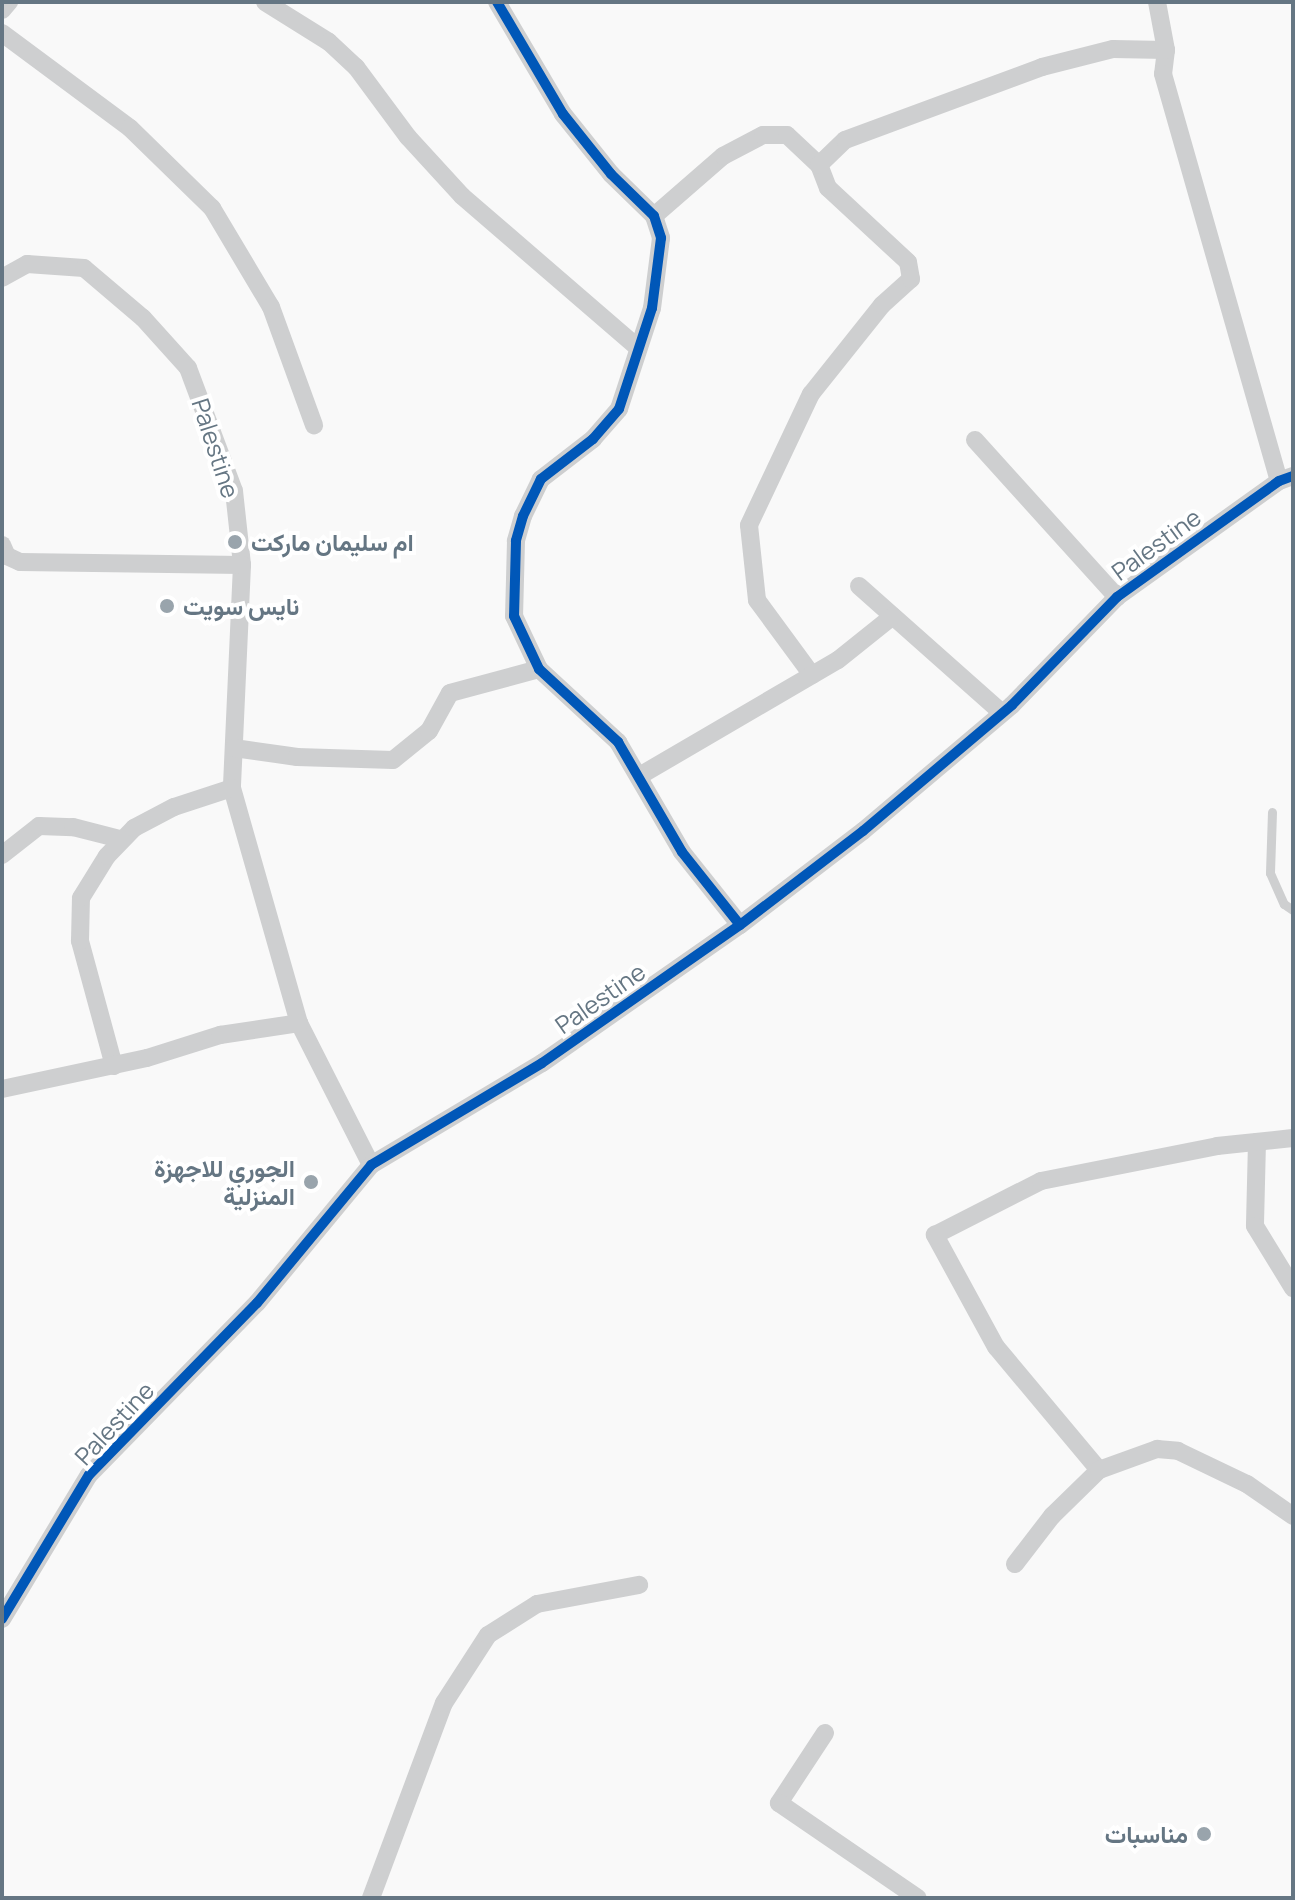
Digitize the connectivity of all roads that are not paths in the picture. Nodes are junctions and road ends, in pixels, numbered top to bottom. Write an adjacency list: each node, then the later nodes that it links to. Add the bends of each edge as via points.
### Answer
1 (9, 2): 5 (street)
2 (265, 2): 11 (street, via 347,59 462,196)
3 (497, 2): 9 (street, via 563,114)
4 (1157, 2): 7 (street)
5 (2, 10)
6 (2, 33): 12 (street, via 130,128 212,208 271,307)
7 (1166, 50): 8 (street, via 1113,49 1042,67 845,140); 14 (street, via 1163,74)
8 (819, 165): 9 (street, via 787,135 763,135 723,156); 21 (street, via 828,188 908,262 911,279 882,305 811,394 749,525 757,600)
9 (654, 216): 11 (street, via 661,238 654,289)
10 (2, 278): 16 (street, Palestine, via 27,264 84,268 143,318 188,368 234,491)
11 (636, 346): 20 (street, via 619,409 593,439 541,479 523,516 511,602)
12 (314, 425)
13 (975, 440): 18 (street)
14 (1286, 478): 18 (street, Palestine)
15 (2, 545): 16 (street, via 7,556 20,562)
16 (242, 565): 23 (street, Palestine)
17 (859, 586): 19 (street)
18 (1117, 597): 22 (street, Palestine)
19 (893, 616): 21 (street); 22 (street)
20 (539, 669): 23 (street, via 450,693 429,731 393,760 297,757); 24 (street, via 601,723)
21 (812, 675): 24 (street)
22 (1002, 713): 30 (street, Palestine)
23 (234, 748): 25 (street, Palestine)
24 (641, 775): 30 (street, via 682,852)
25 (232, 788): 27 (street, via 174,807); 31 (street, Palestine)
26 (1272, 812): 29 (lane, via 1270,873 1284,904)
27 (120, 839): 28 (street, via 73,827 39,826); 32 (street, via 81,898 79,918)
28 (2, 855)
29 (1293, 910)
30 (740, 925): 36 (street, Palestine, via 542,1063)
31 (299, 1023): 32 (street, via 220,1035); 36 (street, Palestine)
32 (114, 1066): 33 (street)
33 (2, 1089)
34 (1293, 1138): 35 (street)
35 (1257, 1142): 37 (street, via 1255,1226); 38 (street, via 1041,1181 935,1235 996,1347)
36 (371, 1165): 42 (street, Palestine, via 257,1303 89,1475)
37 (1293, 1288)
38 (1099, 1470): 39 (street, via 1157,1449 1178,1451 1247,1484); 40 (street, via 1052,1516)
39 (1293, 1516)
40 (1015, 1564)
41 (639, 1585): 44 (street, via 537,1604 488,1635 444,1703)
42 (2, 1619)
43 (825, 1733): 45 (street, via 779,1803)
44 (371, 1898)
45 (918, 1898)

